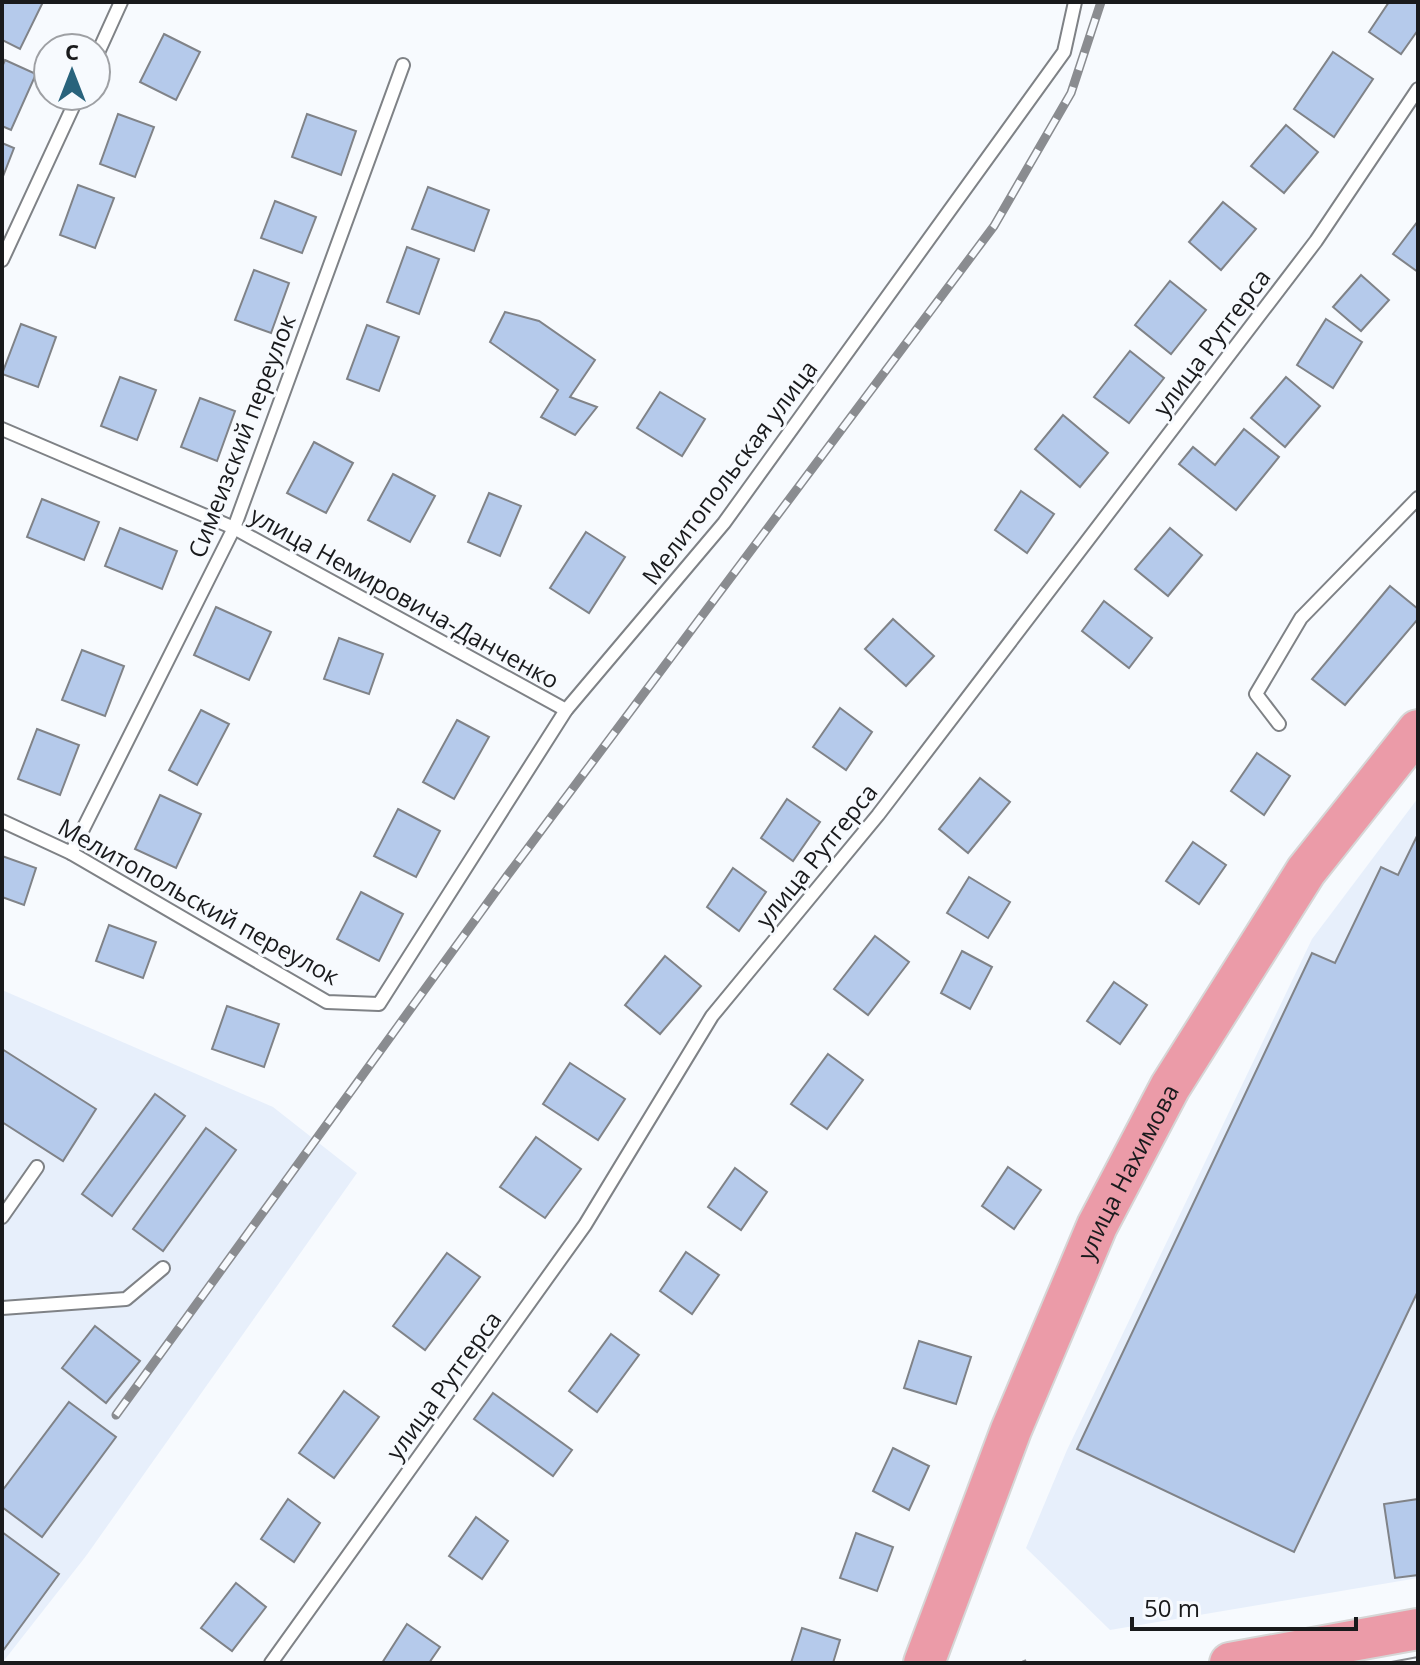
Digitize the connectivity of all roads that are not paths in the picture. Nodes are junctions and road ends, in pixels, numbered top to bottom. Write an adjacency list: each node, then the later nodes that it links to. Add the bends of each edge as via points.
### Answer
1 (121, 2): 3 (lane)
2 (1075, 2): 11 (lane, Мелитопольская улица, via 1064,52 724,523)
3 (107, 32)
4 (403, 65): 10 (lane, Симеизский переулок)
5 (1418, 89): 22 (lane, улица Рутгерса, via 1259,316 878,815 712,1016 585,1225)
6 (71, 112): 7 (lane)
7 (2, 260)
8 (2, 429): 10 (lane, улица Немировича-Данченко)
9 (1418, 498): 12 (lane, via 1301,618 1256,694)
10 (234, 528): 11 (lane, улица Немировича-Данченко); 15 (lane, Симеизский переулок)
11 (566, 710): 16 (lane, Мелитопольская улица)
12 (1279, 724)
13 (1418, 730): 23 (main road, улица Нахимова, via 1306,871 1170,1087 1097,1226 1011,1430)
14 (2, 821): 15 (lane, Мелитопольский переулок)
15 (71, 853): 16 (lane, Мелитопольский переулок, via 327,1002)
16 (379, 1004)
17 (37, 1167): 18 (lane)
18 (2, 1217)
19 (163, 1268): 20 (lane, via 126,1299)
20 (2, 1308)
21 (1418, 1629): 24 (main road)
22 (271, 1663)
23 (924, 1663)
24 (1230, 1663)

